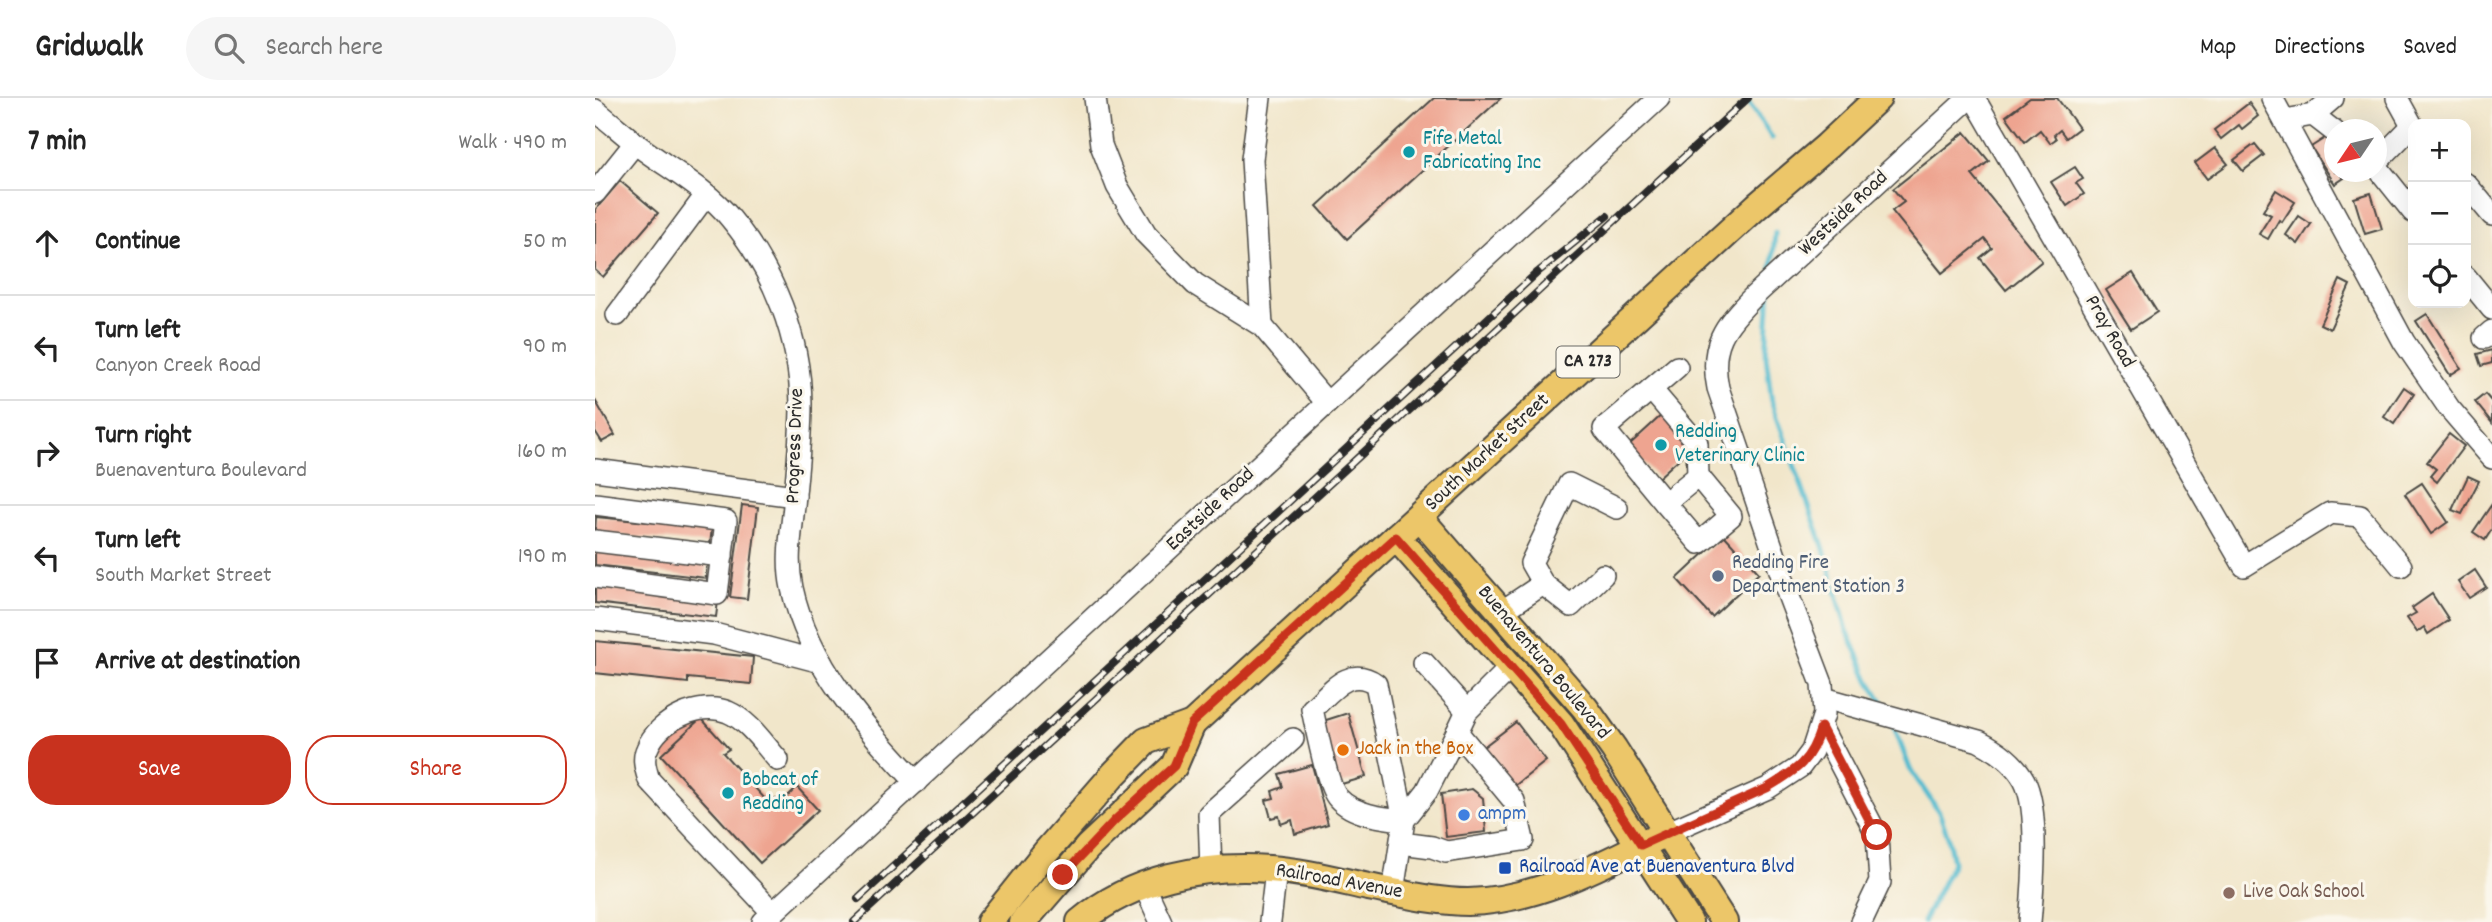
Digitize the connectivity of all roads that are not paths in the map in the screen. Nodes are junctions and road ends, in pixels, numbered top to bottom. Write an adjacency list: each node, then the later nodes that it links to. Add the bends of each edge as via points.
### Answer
1 (1095, 98): 26 (street, via 1101,145 1117,186 1146,234 1195,284)
2 (1260, 98): 26 (street, via 1252,159)
3 (1659, 98): 29 (street, Eastside Road)
4 (1878, 98): 39 (main road, South Market Street / CA 273)
5 (1971, 98): 33 (street, Westside Road, via 1754,296 1723,333 1716,352 1716,379); 43 (street, Pray Road, via 2244,566 2330,513 2360,516)
6 (2272, 98): 11 (street)
7 (2333, 98): 9 (street)
8 (2397, 98): 10 (street)
9 (2312, 115): 11 (street); 13 (street)
10 (2408, 119)
11 (2285, 120): 30 (street, via 2404,342 2449,408)
12 (599, 121): 15 (street, Progress Drive)
13 (2324, 124)
14 (2408, 131): 16 (street)
15 (635, 143): 19 (street); 20 (street, Progress Drive)
16 (2387, 154)
17 (2387, 178): 21 (street)
18 (2471, 190): 22 (street)
19 (595, 193)
20 (706, 195): 25 (street); 34 (street, Progress Drive, via 732,220 781,300 799,377)
21 (2408, 205)
22 (2492, 215)
23 (2471, 283): 24 (street)
24 (2492, 309)
25 (617, 315)
26 (1262, 326): 29 (street)
27 (1677, 367): 28 (street)
28 (1651, 389): 32 (street, via 1697,443); 36 (street, via 1604,429)
29 (1327, 403): 59 (street, Eastside Road)
30 (2492, 458)
31 (595, 470): 34 (street)
32 (1698, 476): 35 (street); 36 (street)
33 (1751, 484): 35 (street); 52 (street)
34 (795, 496): 49 (street, Progress Drive, via 788,542 791,586 801,622)
35 (1718, 499): 36 (street, via 1731,516 1699,543)
36 (1665, 503)
37 (595, 504): 42 (street, via 726,521)
38 (1617, 508): 46 (street, via 1569,484 1531,563)
39 (1419, 517): 40 (main road, South Market Street / CA 273); 47 (main road, Buenaventura Boulevard)
40 (1396, 537): 51 (main road, Buenaventura Boulevard); 54 (main road, South Market Street / CA 273)
41 (595, 541): 42 (street)
42 (722, 556): 45 (street, via 717,594)
43 (2401, 566)
44 (1603, 575): 46 (street, via 1571,606)
45 (595, 577)
46 (1543, 584): 47 (street)
47 (1501, 612): 61 (main road, Buenaventura Boulevard, via 1585,708)
48 (595, 620): 49 (street, via 714,634)
49 (821, 662): 59 (street, Progress Drive, via 863,723)
50 (1424, 663): 53 (street)
51 (1510, 668): 53 (street); 63 (main road, Buenaventura Boulevard, via 1561,724)
52 (1824, 698): 55 (street); 77 (street, via 1979,741 2013,765 2025,781 2031,804)
53 (1467, 711): 56 (street)
54 (1192, 723): 69 (main road, South Market Street / CA 273, via 1146,741); 70 (main road, South Market Street / CA 273, via 1174,766 1088,847)
55 (1821, 727): 61 (street, via 1807,759 1784,778); 76 (street, via 1877,835 1880,882)
56 (1457, 732): 60 (street, via 1427,791); 62 (street, via 1514,801 1523,840 1447,852)
57 (1293, 739): 65 (street, via 1209,814)
58 (778, 760): 68 (street, via 743,721 711,707 674,719 659,730 646,750 649,780)
59 (916, 782): 68 (street, Eastside Road)
60 (1404, 820): 60 (street, via 1375,684 1364,676 1353,676 1312,709 1331,783 1337,798 1370,816); 62 (street)
61 (1666, 833): 63 (main road, Railroad Avenue); 75 (main road, Buenaventura Boulevard)
62 (1401, 842): 67 (street)
63 (1641, 845): 67 (main road, Railroad Avenue, via 1552,884 1501,899 1453,902); 74 (main road, Buenaventura Boulevard)
64 (1276, 870): 65 (main road, Railroad Avenue); 67 (main road, Railroad Avenue); 73 (street)
65 (1211, 871): 66 (main road, Railroad Avenue)
66 (1144, 885): 71 (main road, Railroad Avenue); 72 (street)
67 (1392, 892)
68 (768, 918)
69 (990, 922)
70 (1023, 922)
71 (1080, 922)
72 (1161, 922)
73 (1271, 922)
74 (1689, 922)
75 (1724, 922)
76 (1861, 922)
77 (2030, 922)

